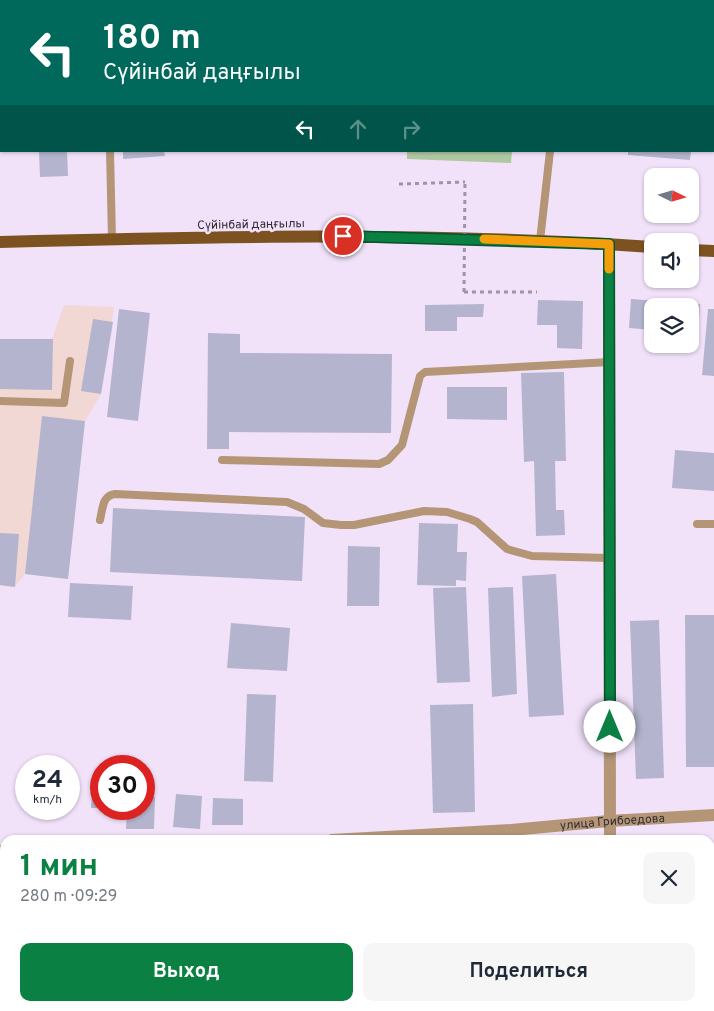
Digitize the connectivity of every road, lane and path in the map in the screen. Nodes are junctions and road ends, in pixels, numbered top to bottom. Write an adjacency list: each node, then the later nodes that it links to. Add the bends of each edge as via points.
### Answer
1 (110, 152): 4 (lane)
2 (550, 152): 5 (lane)
3 (399, 184): 11 (path, bridge, via 465,182 464,292)
4 (112, 239): 5 (main road, Сүйінбай даңғылы, via 343,236); 6 (main road, Сүйінбай даңғылы)
5 (540, 241): 7 (main road, Сүйінбай даңғылы)
6 (0, 242)
7 (609, 244): 8 (main road, Сүйінбай даңғылы); 13 (street)
8 (644, 246)
9 (699, 250): 10 (main road)
10 (714, 251)
11 (537, 292)
12 (70, 361): 14 (lane, via 64,403)
13 (610, 362): 15 (lane, via 425,372 420,376 402,445 388,460 379,464); 19 (street)
14 (0, 401)
15 (222, 460)
16 (100, 520): 19 (lane, via 105,498 115,494 287,502 304,509 323,523 341,525 424,511 447,512 477,522 507,548 521,553)
17 (697, 524): 18 (lane)
18 (714, 524)
19 (610, 558): 21 (street)
20 (714, 816): 21 (street, улица Грибоедова)
21 (610, 821): 22 (street, улица Грибоедова); 23 (street)
22 (422, 835)
23 (610, 835)

